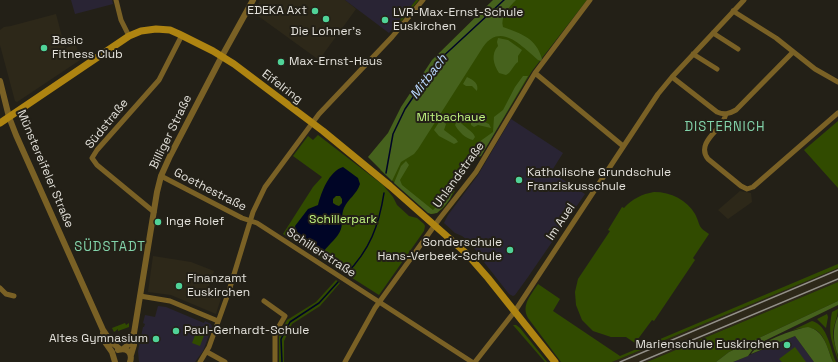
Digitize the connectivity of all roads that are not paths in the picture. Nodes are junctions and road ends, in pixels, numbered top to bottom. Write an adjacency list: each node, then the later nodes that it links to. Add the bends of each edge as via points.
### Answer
1 (116, 0): 9 (street, via 121,20)
2 (253, 0): 13 (street, Billiger Straße)
3 (423, 0): 23 (street)
4 (590, 0): 15 (street, Uhlandstraße)
5 (744, 0): 6 (street, Im Auel)
6 (733, 11): 7 (street, Im Auel); 11 (street)
7 (713, 33): 10 (street); 12 (street, Im Auel)
8 (182, 35): 9 (main road, Eifelring, via 170,30 156,29); 13 (main road, Eifelring); 26 (street, Südstraße, via 159,80 92,158)
9 (129, 36): 21 (main road, Eifelring)
10 (738, 49)
11 (793, 52): 18 (street); 20 (street, via 736,110)
12 (693, 54): 14 (street); 16 (street, Im Auel)
13 (222, 56): 23 (main road, Eifelring); 25 (street, Billiger Straße)
14 (717, 69)
15 (535, 73): 24 (street); 28 (street, Uhlandstraße, via 476,172)
16 (672, 77): 20 (street, via 714,110); 24 (street, Im Auel)
17 (0, 81): 21 (street, Münstereifeler Straße)
18 (838, 82)
19 (838, 113): 20 (street, via 753,187 747,189 735,182 705,154 706,144)
20 (726, 114)
21 (9, 116): 22 (main road, Eifelring); 36 (street, Münstereifeler Straße)
22 (0, 123)
23 (312, 123): 27 (street, via 265,187); 28 (main road, Eifelring)
24 (623, 146): 34 (street, Im Auel)
25 (161, 176): 26 (street, Billiger Straße); 27 (street, Goethestraße)
26 (154, 212): 31 (street, Billiger Straße)
27 (251, 221): 33 (street, Schillerstraße); 35 (street)
28 (435, 225): 33 (street, Uhlandstraße); 34 (main road, Eifelring, via 477,265)
29 (0, 288): 30 (street, via 6,294)
30 (14, 296)
31 (140, 296): 35 (street, via 170,301); 37 (street, Billiger Straße)
32 (264, 301): 45 (street, via 285,316 275,333)
33 (379, 302): 46 (street, Uhlandstraße); 47 (street, Im Auel)
34 (515, 311): 47 (street, Im Auel); 48 (main road, Eifelring)
35 (218, 322): 39 (street)
36 (103, 330): 38 (street, Münstereifeler Straße, via 113,344); 41 (street, Münstereifeler Straße, via 106,344)
37 (134, 333): 38 (street, Billiger Straße); 40 (street, Billiger Straße)
38 (122, 349): 40 (street, Münstereifeler Straße); 41 (street, Billiger Straße, via 116,352)
39 (207, 352): 43 (street); 44 (street)
40 (131, 355): 42 (street, Billiger Straße)
41 (114, 359)
42 (130, 362)
43 (200, 362)
44 (225, 362)
45 (275, 362)
46 (345, 362)
47 (474, 362)
48 (555, 362)

